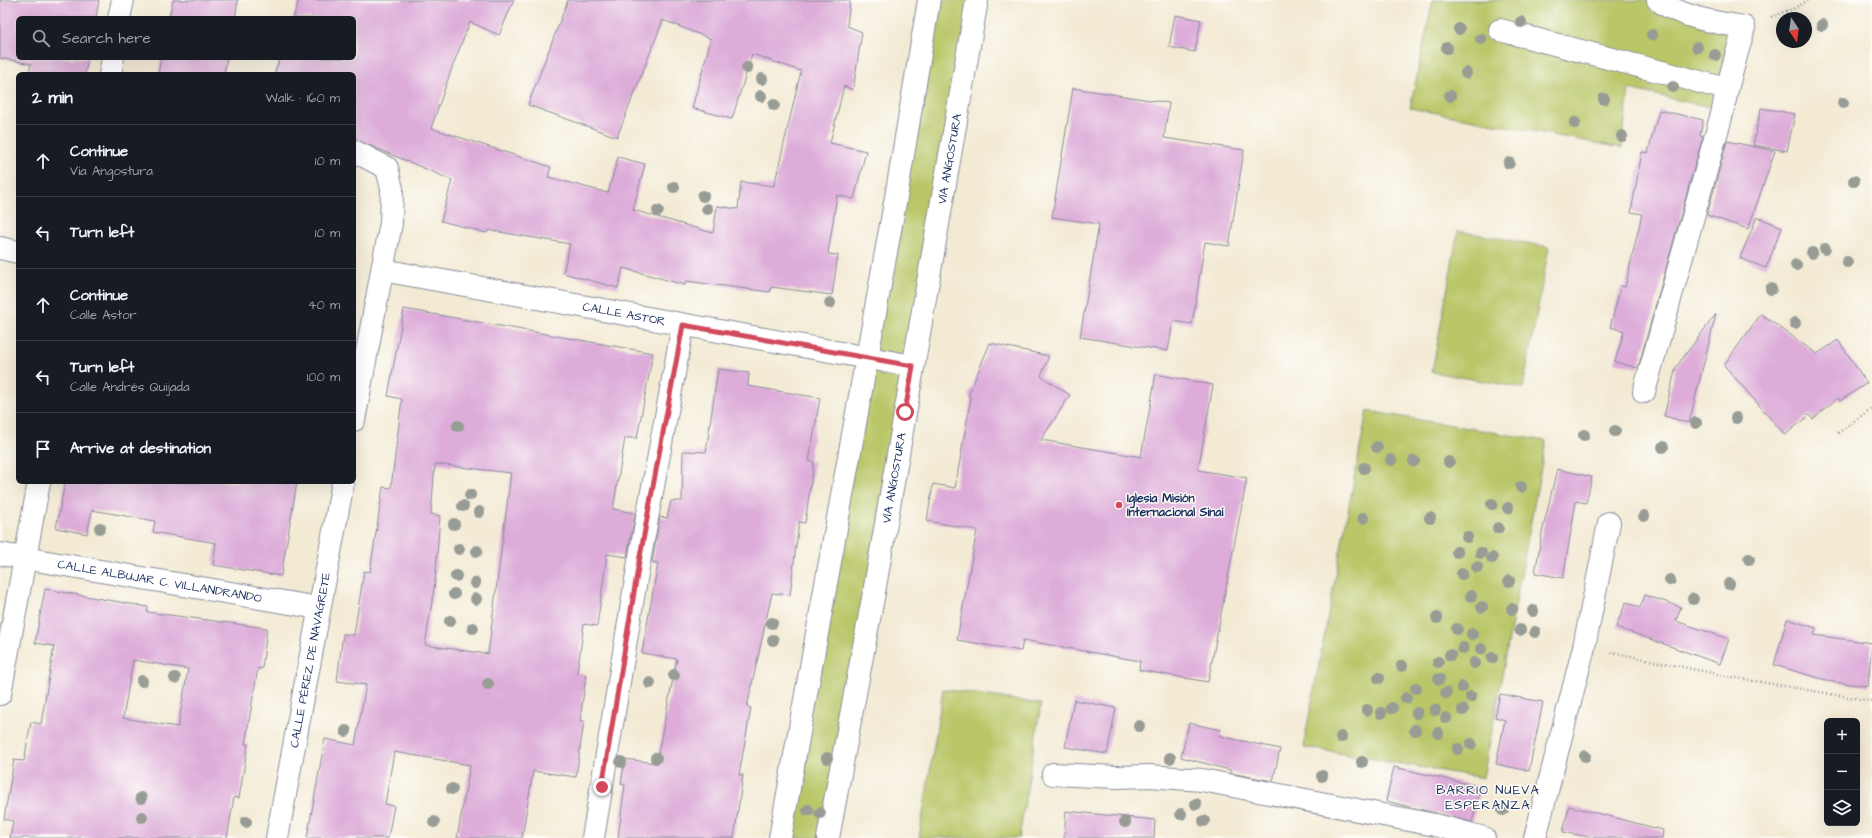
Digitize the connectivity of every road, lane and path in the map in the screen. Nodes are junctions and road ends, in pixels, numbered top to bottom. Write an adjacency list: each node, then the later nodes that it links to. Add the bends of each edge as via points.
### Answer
1 (123, 0): 6 (street)
2 (929, 0): 17 (street)
3 (977, 0): 18 (street, VÍA ANGOSTURA)
4 (1658, 0): 7 (street, via 1668,7 1716,23)
5 (1808, 0): 7 (path, via 1795,8)
6 (120, 16)
7 (1744, 27): 11 (street)
8 (1500, 30): 11 (street)
9 (113, 60): 10 (street)
10 (110, 72)
11 (1727, 89): 19 (street)
12 (356, 152): 15 (street, via 387,168 389,175 392,189 391,223)
13 (0, 248): 14 (street)
14 (16, 252)
15 (382, 270): 16 (street, CALLE ASTOR); 21 (street)
16 (683, 325): 17 (street, CALLE ASTOR); 34 (street, via 639,562)
17 (867, 358): 18 (street, CALLE ASTOR); 35 (street)
18 (913, 366): 36 (street, VÍA ANGOSTURA)
19 (1644, 392)
20 (1872, 408): 22 (path)
21 (356, 409)
22 (1838, 433)
23 (39, 484): 27 (street)
24 (343, 484): 28 (street, CALLE PÉREZ DE NAVAGRETE)
25 (1610, 523): 29 (street)
26 (0, 554): 27 (street, CALLE ALBUJAR C. VILLANDRANDO)
27 (25, 558): 28 (street, CALLE ALBUJAR C. VILLANDRANDO); 30 (street)
28 (320, 608): 33 (street, CALLE PÉREZ DE NAVAGRETE)
29 (1584, 647): 31 (path, via 1726,676); 38 (street)
30 (0, 694)
31 (1872, 701)
32 (1053, 774): 37 (street, via 1202,780 1435,825)
33 (277, 838)
34 (593, 838)
35 (780, 838)
36 (828, 838)
37 (1484, 838)
38 (1535, 838)

